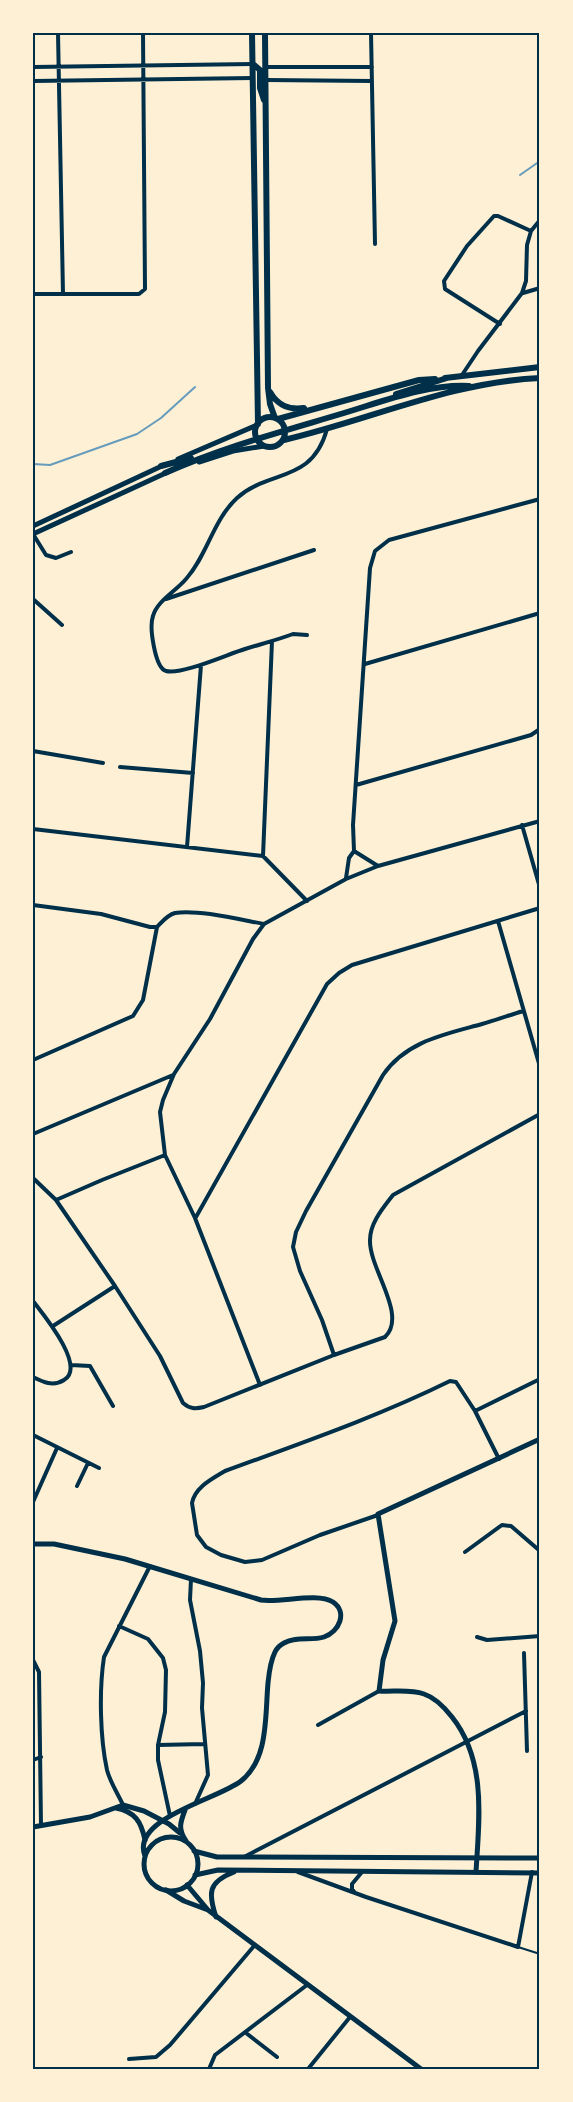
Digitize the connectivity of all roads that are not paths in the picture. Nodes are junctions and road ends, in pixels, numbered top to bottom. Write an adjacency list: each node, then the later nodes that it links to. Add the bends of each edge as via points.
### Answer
1 (58, 33): 10 (street)
2 (143, 33): 7 (street)
3 (252, 33): 6 (main road)
4 (265, 33): 8 (main road)
5 (371, 33): 11 (street)
6 (253, 64): 7 (street); 12 (main road); 18 (main road, via 260,70 260,88)
7 (143, 65): 10 (street); 13 (street)
8 (266, 66): 11 (street); 14 (main road)
9 (33, 67): 10 (street)
10 (59, 67): 16 (street)
11 (372, 67): 17 (street)
12 (253, 78): 13 (street); 35 (main road)
13 (143, 80): 16 (street); 25 (street, via 145,289 139,294)
14 (266, 80): 17 (street); 18 (main road)
15 (33, 81): 16 (street)
16 (58, 81): 25 (street)
17 (372, 81): 21 (street)
18 (266, 103): 32 (main road)
19 (540, 220): 20 (street)
20 (531, 231): 23 (street); 26 (street, via 494,216 467,246 444,281 445,289)
21 (375, 244)
22 (540, 288): 23 (street)
23 (522, 293): 26 (street)
24 (33, 294): 25 (street)
25 (63, 294)
26 (500, 324): 28 (street)
27 (540, 367): 28 (main road)
28 (462, 376): 29 (main road)
29 (447, 378): 33 (main road, via 419,380); 39 (main road)
30 (540, 378): 31 (main road)
31 (469, 386): 36 (main road); 40 (main road, via 425,390 388,400 224,449)
32 (268, 388): 33 (main road, via 278,403 288,408); 34 (main road, via 270,404)
33 (349, 400): 34 (main road)
34 (278, 419): 35 (main road, via 266,418); 37 (main road, via 286,432)
35 (256, 426): 38 (main road, via 256,438); 39 (main road)
36 (327, 429): 37 (main road); 47 (street, via 322,446 302,466 249,490 230,504 190,574)
37 (284, 439): 38 (main road, via 275,447)
38 (263, 445): 40 (main road)
39 (162, 466): 42 (main road)
40 (165, 473): 43 (main road)
41 (540, 500): 52 (street, via 389,540 379,547 370,568)
42 (33, 526)
43 (33, 534): 45 (street, via 46,555 56,558)
44 (314, 550): 47 (street)
45 (71, 552)
46 (33, 599): 49 (street)
47 (166, 600): 53 (street, via 153,616 159,665 169,672)
48 (540, 613): 52 (street)
49 (62, 625)
50 (307, 635): 51 (street, via 293,634)
51 (272, 641): 53 (street); 65 (street)
52 (364, 664): 59 (street)
53 (201, 665): 58 (street)
54 (540, 729): 59 (street, via 531,735)
55 (33, 751): 56 (street)
56 (103, 763)
57 (120, 767): 58 (street)
58 (193, 772): 63 (street)
59 (356, 785): 64 (street)
60 (540, 821): 61 (street)
61 (522, 825): 66 (street); 68 (street)
62 (33, 829): 63 (street)
63 (187, 847): 65 (street)
64 (354, 851): 66 (street); 67 (street)
65 (263, 856): 69 (street)
66 (378, 866): 67 (street)
67 (346, 879): 69 (street)
68 (540, 888)
69 (307, 901): 73 (street)
70 (33, 905): 74 (street)
71 (540, 908): 72 (street)
72 (498, 921): 75 (street); 84 (street, via 352,965 327,984)
73 (264, 924): 74 (street, via 176,913); 78 (street)
74 (157, 927): 76 (street, via 142,1000 133,1016)
75 (523, 1011): 77 (street); 88 (street, via 430,1040 390,1064 306,1211 293,1247)
76 (33, 1060)
77 (540, 1067)
78 (174, 1074): 80 (street); 81 (street, via 160,1112)
79 (540, 1114): 88 (street, via 393,1195 372,1227 370,1241 392,1312 391,1331 385,1337)
80 (33, 1134)
81 (165, 1155): 83 (street); 84 (street)
82 (33, 1178): 83 (street)
83 (56, 1200): 85 (street)
84 (195, 1218): 92 (street)
85 (115, 1286): 87 (street); 92 (street, via 188,1408 204,1407)
86 (33, 1301): 87 (street)
87 (53, 1326): 89 (street)
88 (334, 1355): 92 (street)
89 (71, 1365): 90 (street, via 69,1375 58,1383 48,1384); 93 (street, via 90,1366)
90 (33, 1377)
91 (540, 1379): 94 (street)
92 (260, 1385)
93 (114, 1406)
94 (475, 1411): 98 (street); 103 (street, via 456,1382 450,1381 364,1420 225,1471 207,1482 192,1503 201,1541 212,1551 245,1562 262,1560)
95 (33, 1435): 97 (street)
96 (540, 1438): 98 (main road)
97 (57, 1448): 99 (street); 102 (street)
98 (499, 1459): 103 (main road)
99 (88, 1462): 100 (street); 101 (street)
100 (99, 1468)
101 (77, 1486)
102 (33, 1502)
103 (378, 1514): 114 (main road, via 395,1621 383,1660)
104 (33, 1544): 107 (main road, via 88,1551)
105 (540, 1551): 106 (street, via 507,1525 497,1527)
106 (465, 1552)
107 (150, 1566): 108 (main road); 109 (street)
108 (191, 1578): 118 (street, via 190,1600 203,1683); 124 (main road, via 269,1601 326,1599 337,1605 341,1619 331,1634 289,1641 279,1647 270,1668 262,1749 249,1774 230,1790)
109 (119, 1626): 119 (street, via 148,1639 163,1658 165,1712); 123 (street, via 104,1657 101,1712 108,1772)
110 (540, 1636): 111 (street, via 487,1640)
111 (477, 1637)
112 (524, 1653): 115 (street)
113 (33, 1660): 121 (street, via 39,1672)
114 (379, 1691): 116 (street); 117 (main road, via 433,1698 446,1709)
115 (526, 1711): 117 (street); 120 (street)
116 (318, 1725)
117 (467, 1742): 136 (street); 137 (main road, via 478,1782)
118 (204, 1744): 119 (street); 124 (street, via 208,1775)
119 (158, 1745): 127 (street)
120 (527, 1752)
121 (41, 1757): 122 (street); 129 (street)
122 (33, 1760)
123 (123, 1805): 125 (main road); 128 (main road)
124 (195, 1805): 126 (main road)
125 (116, 1808): 129 (main road, via 79,1820); 132 (main road, via 139,1820)
126 (185, 1810): 127 (main road); 131 (main road)
127 (170, 1816): 128 (main road)
128 (162, 1820): 131 (main road); 132 (main road)
129 (41, 1826): 130 (main road)
130 (33, 1828)
131 (180, 1833): 133 (main road)
132 (145, 1839): 135 (main road)
133 (187, 1843): 134 (main road); 135 (main road, via 174,1837 160,1839)
134 (194, 1851): 136 (main road, via 217,1857); 145 (main road, via 198,1865)
135 (145, 1856): 147 (main road, via 144,1869 149,1881)
136 (243, 1857): 137 (main road)
137 (477, 1857): 138 (main road); 142 (main road)
138 (540, 1858)
139 (238, 1870): 140 (main road); 145 (main road); 150 (main road, via 219,1878 214,1885 211,1900)
140 (294, 1871): 141 (main road); 148 (street)
141 (362, 1871): 142 (main road); 148 (street, via 352,1884)
142 (476, 1872): 143 (main road)
143 (532, 1872): 144 (main road); 152 (street)
144 (540, 1872)
145 (195, 1875): 146 (main road)
146 (187, 1885): 147 (main road); 149 (main road)
147 (166, 1890): 149 (main road)
148 (355, 1893): 152 (street)
149 (208, 1910): 150 (main road)
150 (216, 1917): 151 (main road)
151 (254, 1946): 154 (main road); 158 (street, via 170,2045 156,2057)
152 (518, 1947): 153 (lane)
153 (540, 1954)
154 (307, 1985): 155 (main road); 156 (street)
155 (350, 2017): 160 (street); 161 (main road)
156 (246, 2033): 157 (street); 159 (street, via 215,2055)
157 (277, 2056)
158 (129, 2059)
159 (209, 2069)
160 (308, 2069)
161 (421, 2069)

